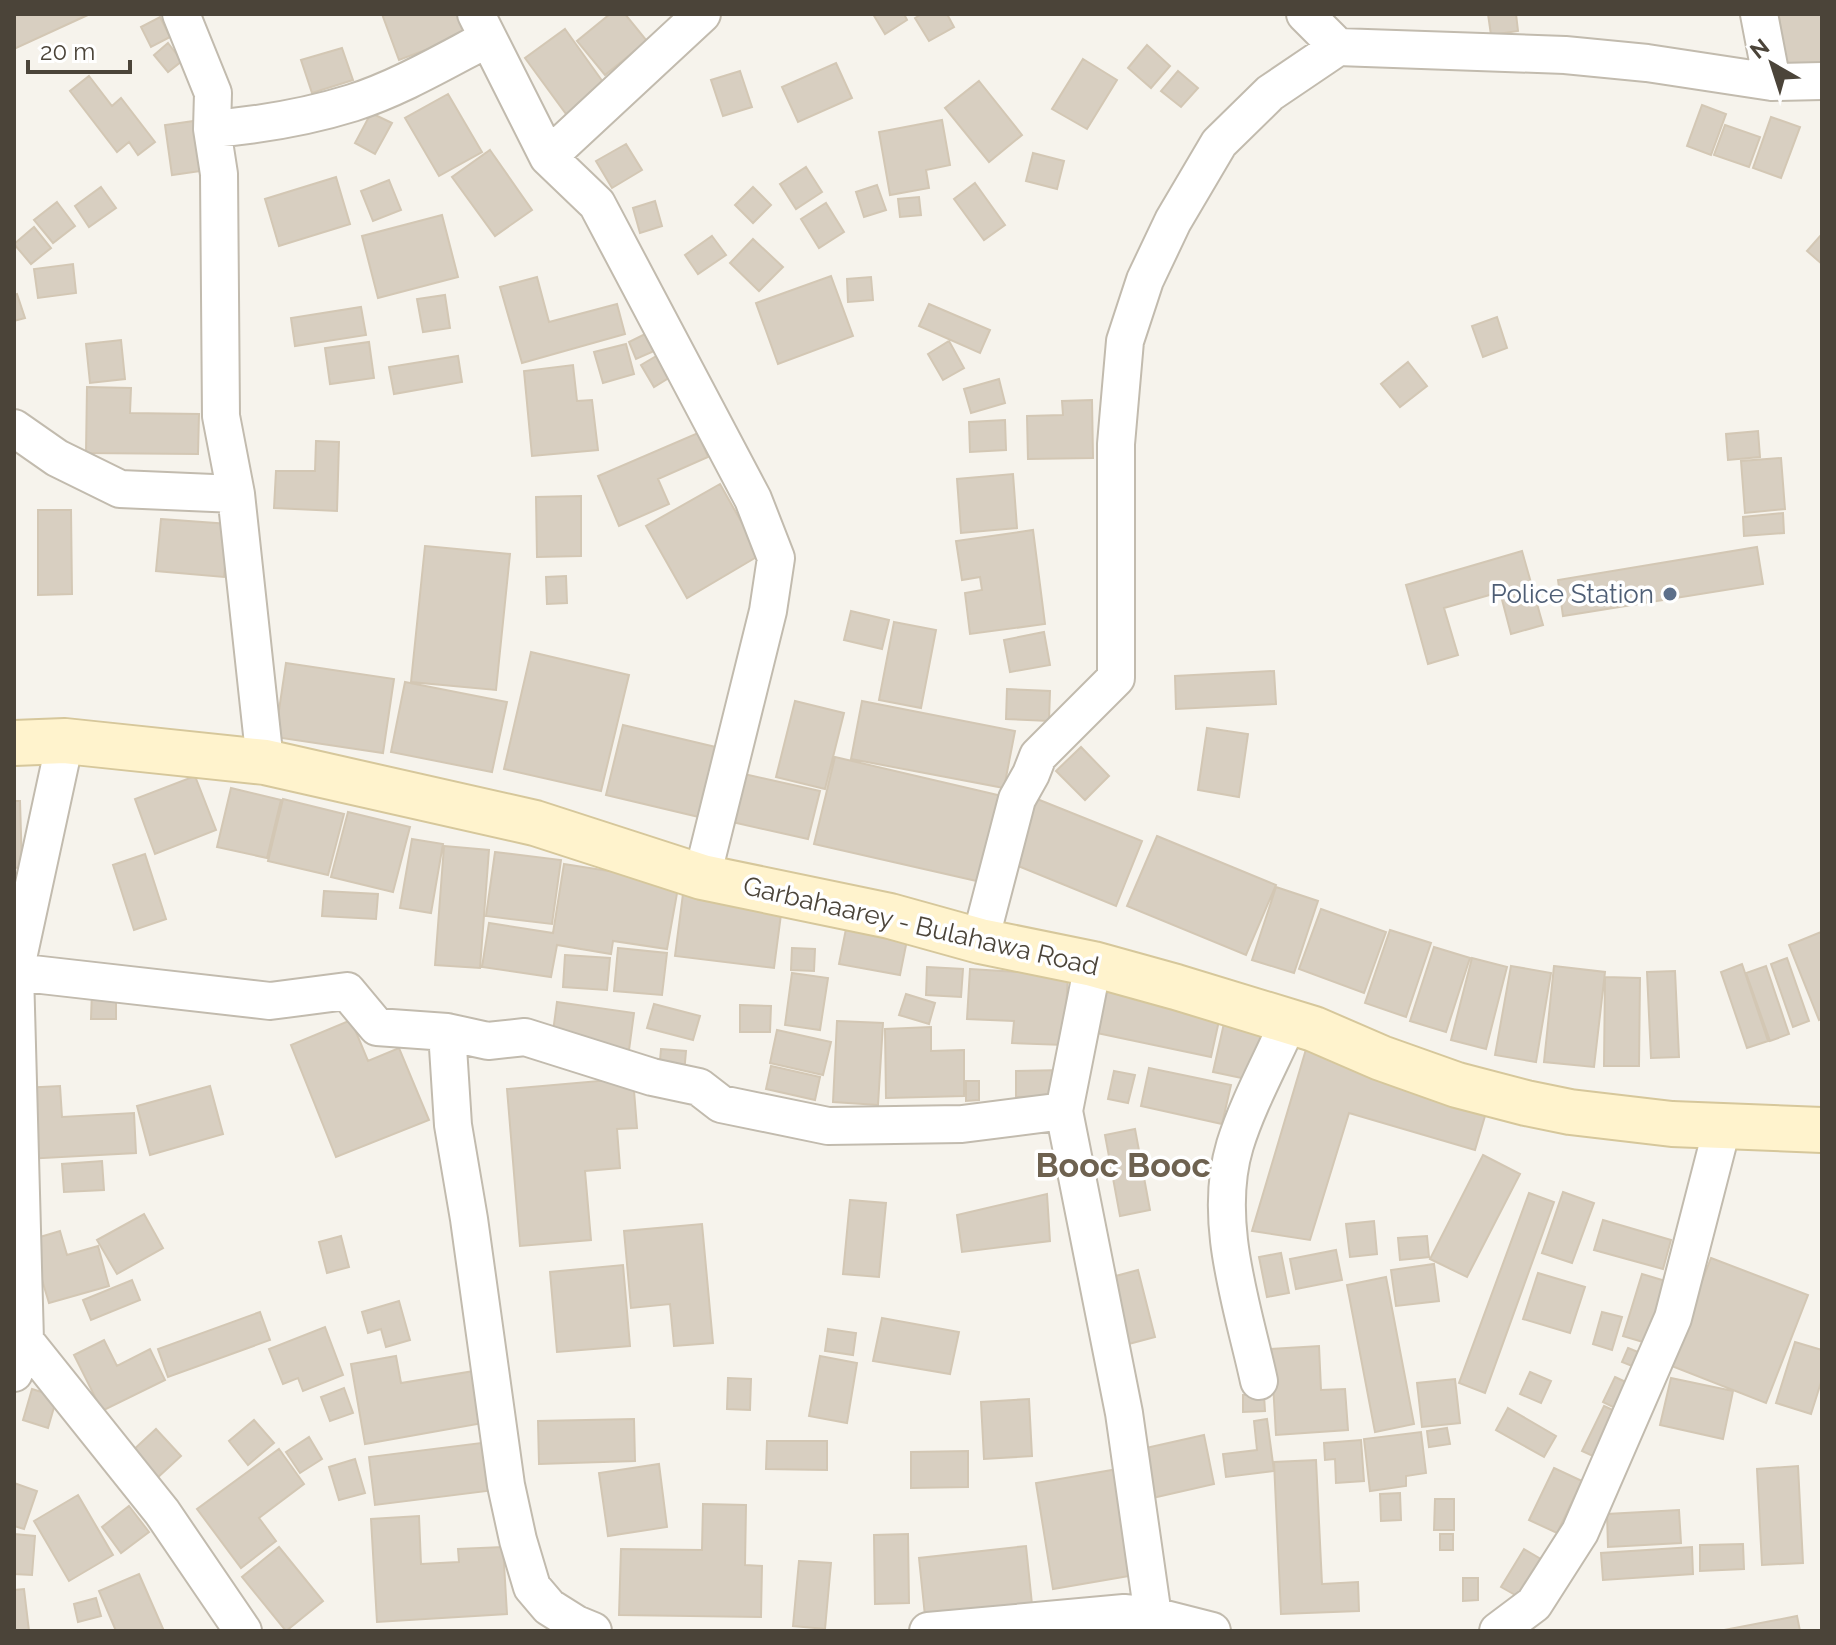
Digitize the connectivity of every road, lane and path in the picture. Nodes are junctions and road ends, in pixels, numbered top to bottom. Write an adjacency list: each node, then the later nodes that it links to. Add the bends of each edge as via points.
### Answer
1 (181, 14): 9 (street, via 213,93)
2 (702, 14): 10 (street)
3 (1305, 14): 6 (street)
4 (1759, 14): 8 (street)
5 (482, 26): 9 (street, via 412,79 353,103 258,125); 10 (street)
6 (1338, 47): 8 (street, via 1565,55); 17 (street, via 1270,93 1219,143 1145,280 1125,341 1116,444 1116,678 1038,756 1017,799)
7 (1822, 81): 8 (street)
8 (1772, 82)
9 (212, 129): 12 (street, via 219,174 221,416)
10 (548, 157): 16 (street, via 597,204 753,499 776,558 768,611)
11 (14, 428): 12 (street, via 57,458 120,489)
12 (236, 494): 15 (street)
13 (65, 741): 14 (main road, Garbahaarey - Bulahawa Road); 15 (main road, Garbahaarey - Bulahawa Road); 19 (street)
14 (14, 743)
15 (265, 762): 16 (main road, Garbahaarey - Bulahawa Road, via 535,823)
16 (702, 877): 17 (main road, Garbahaarey - Bulahawa Road, via 890,916)
17 (980, 941): 18 (main road, Garbahaarey - Bulahawa Road)
18 (1093, 964): 20 (main road, Garbahaarey - Bulahawa Road); 22 (street)
19 (15, 972): 21 (street, via 270,1001 347,991 377,1027); 25 (street)
20 (1289, 1021): 23 (main road, Garbahaarey - Bulahawa Road, via 1444,1081 1526,1103); 26 (street, via 1235,1146 1228,1189 1229,1245)
21 (447, 1032): 22 (street, via 488,1041 525,1037 699,1087 721,1104 828,1126 962,1124); 29 (street, via 453,1125 518,1540 532,1587 549,1607)
22 (1064, 1111): 27 (street, via 1124,1413)
23 (1722, 1128): 24 (main road, Garbahaarey - Bulahawa Road); 32 (street, via 1673,1318 1586,1517 1534,1604)
24 (1822, 1130)
25 (18, 1347): 28 (street, via 162,1512)
26 (1259, 1381)
27 (1153, 1616): 30 (street, via 1124,1613); 31 (street)
28 (243, 1631)
29 (593, 1631)
30 (928, 1631)
31 (1212, 1631)
32 (1498, 1631)

